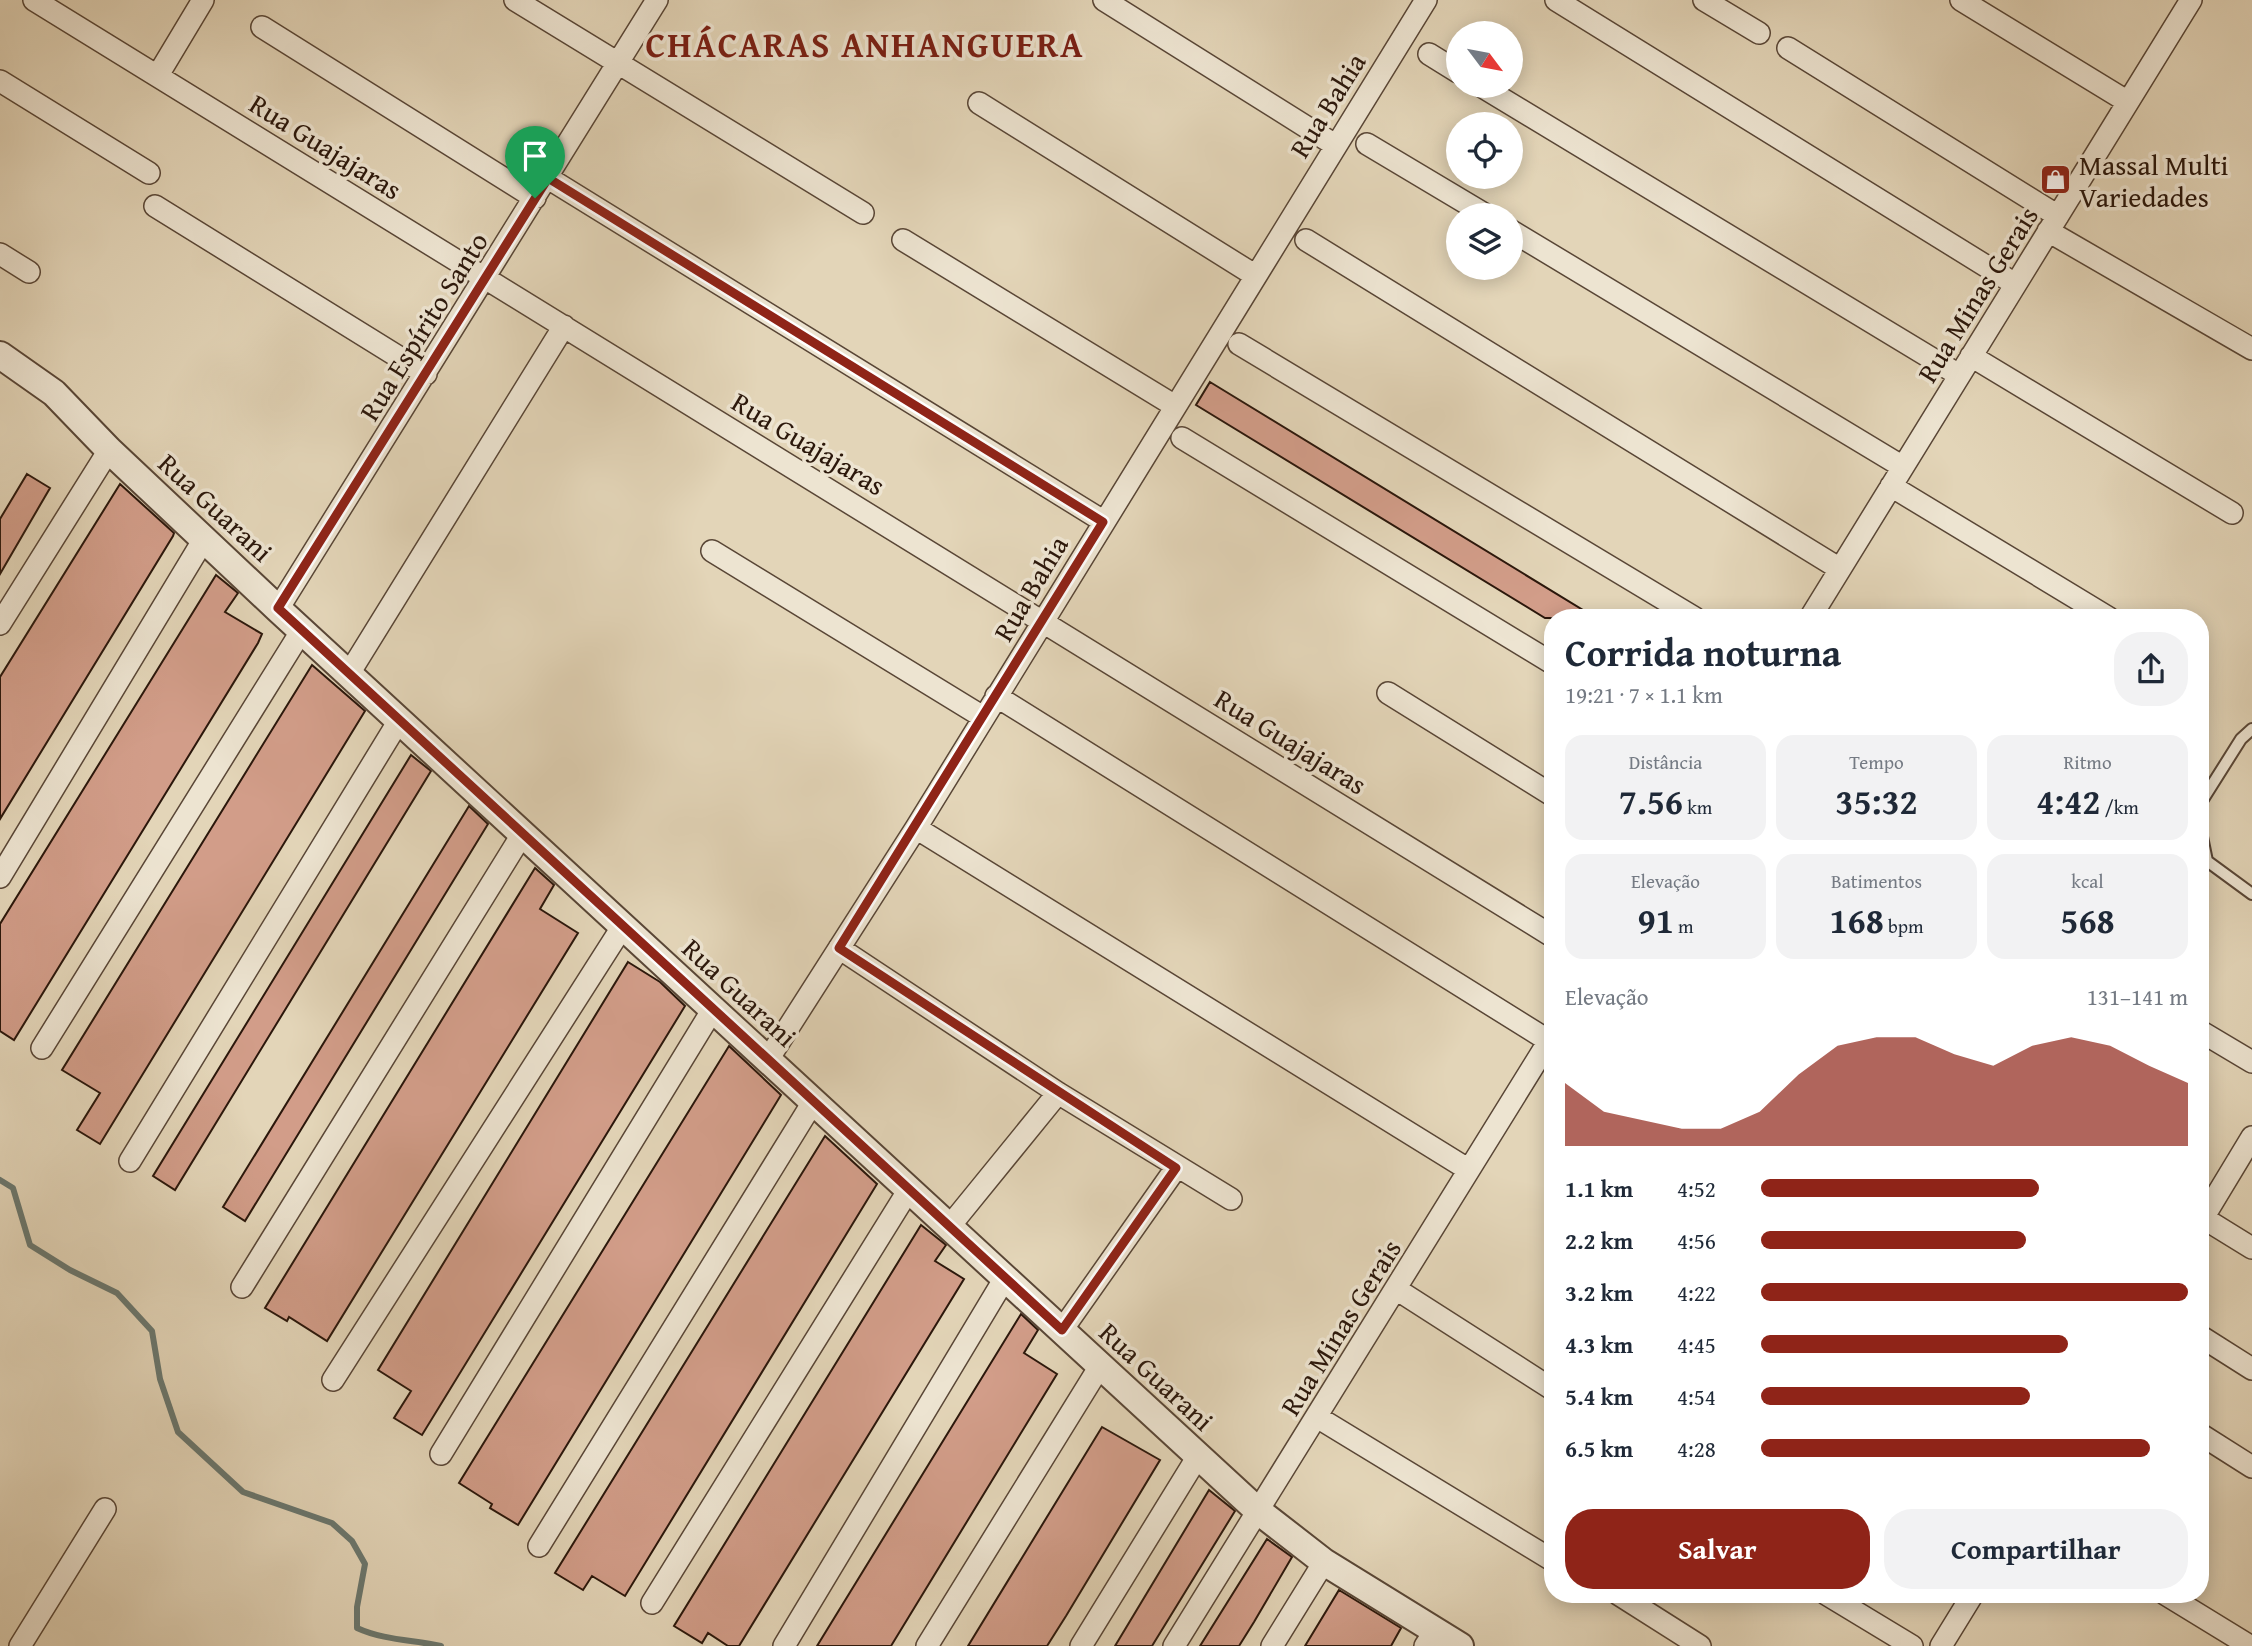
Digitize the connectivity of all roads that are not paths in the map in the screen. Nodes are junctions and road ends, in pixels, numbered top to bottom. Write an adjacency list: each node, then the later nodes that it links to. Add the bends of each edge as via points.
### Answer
1 (34, 0): 11 (street, Rua Guajajaras)
2 (203, 0): 18 (street)
3 (515, 0): 16 (street)
4 (657, 0): 16 (street, Rua Espírito Santo)
5 (1104, 0): 24 (street)
6 (1556, 0): 39 (street)
7 (1704, 0): 13 (street)
8 (1961, 0): 21 (street)
9 (2188, 1): 21 (street, Rua Minas Gerais)
10 (1418, 3): 24 (street, Rua Bahia)
11 (62, 7): 18 (street, Rua Guajajaras)
12 (262, 27): 27 (street)
13 (1759, 33)
14 (1788, 48): 31 (street)
15 (1429, 54): 17 (street)
16 (618, 62): 26 (street, Rua Espírito Santo); 30 (street)
17 (1446, 65)
18 (158, 75): 38 (street, Rua Guajajaras)
19 (0, 81): 25 (street)
20 (1501, 98): 46 (street)
21 (2128, 102): 31 (street, Rua Minas Gerais)
22 (979, 103): 37 (street)
23 (1367, 144): 28 (street)
24 (1335, 145): 37 (street, Rua Bahia)
25 (149, 173)
26 (548, 178): 27 (street, Rua Espírito Santo); 53 (street)
27 (535, 198): 38 (street, Rua Espírito Santo)
28 (1466, 203)
29 (155, 206): 45 (street)
30 (863, 213)
31 (2053, 223): 39 (street, Rua Minas Gerais); 42 (street)
32 (1523, 238): 50 (street)
33 (903, 240): 47 (street)
34 (1306, 240): 56 (street)
35 (0, 254): 36 (street)
36 (29, 272)
37 (1256, 276): 47 (street, Rua Bahia)
38 (486, 278): 40 (street, Rua Guajajaras); 45 (street, Rua Espírito Santo)
39 (2015, 284): 44 (street, Rua Minas Gerais)
40 (564, 326): 61 (street, Rua Guajajaras); 65 (street)
41 (1239, 344): 58 (street)
42 (2252, 349)
43 (0, 355): 49 (street, Rua Guarani, via 54,393)
44 (1971, 356): 46 (street, Rua Minas Gerais); 52 (street)
45 (426, 374): 57 (street, Rua Espírito Santo)
46 (1959, 375): 50 (street, Rua Minas Gerais)
47 (1175, 406): 53 (street, Rua Bahia)
48 (1182, 439): 64 (street)
49 (108, 450): 54 (street, Rua Guarani); 62 (street)
50 (1903, 467): 51 (street, Rua Minas Gerais)
51 (1891, 486): 56 (street, Rua Minas Gerais); 60 (street)
52 (2232, 513)
53 (1103, 522): 61 (street, Rua Bahia)
54 (204, 538): 57 (street, Rua Guarani); 76 (street)
55 (712, 551): 68 (street)
56 (1840, 569): 59 (street, Rua Minas Gerais)
57 (278, 608): 63 (street, Rua Guarani)
58 (1680, 609)
59 (1816, 609)
60 (2094, 609)
61 (1044, 620): 67 (street, Rua Bahia); 79 (street, Rua Guajajaras)
62 (0, 624)
63 (302, 630): 65 (street, Rua Guarani); 84 (street)
64 (1544, 658)
65 (350, 672): 69 (street, Rua Guarani)
66 (1388, 693): 71 (street)
67 (996, 696): 68 (street, Rua Bahia); 82 (street)
68 (984, 717): 73 (street, Rua Bahia)
69 (400, 719): 74 (street, Rua Guarani); 91 (street)
70 (2252, 729): 72 (lane)
71 (1544, 790)
72 (2209, 790)
73 (916, 828): 80 (street, Rua Bahia); 93 (street)
74 (523, 833): 78 (street, Rua Guarani); 101 (street)
75 (2209, 862): 77 (lane)
76 (0, 877)
77 (2252, 894)
78 (627, 929): 81 (street, Rua Guarani); 107 (street, via 619,932)
79 (1544, 931)
80 (839, 948): 86 (street, Rua Bahia); 88 (street)
81 (713, 1009): 86 (street, Rua Guarani); 111 (street)
82 (1544, 1035)
83 (2209, 1036): 87 (street)
84 (42, 1048)
85 (1544, 1049): 93 (street, Rua Minas Gerais)
86 (767, 1061): 89 (street, Rua Guarani)
87 (2252, 1062)
88 (1058, 1093): 92 (street); 98 (street)
89 (813, 1102): 94 (street, Rua Guarani); 116 (street)
90 (2252, 1137): 96 (street)
91 (130, 1161)
92 (1176, 1168): 95 (street); 103 (street)
93 (1469, 1170): 102 (street, Rua Minas Gerais)
94 (908, 1191): 98 (street, Rua Guarani); 119 (street)
95 (1231, 1199)
96 (2209, 1206)
97 (2209, 1224): 99 (street)
98 (950, 1227): 100 (street, Rua Guarani)
99 (2252, 1248)
100 (1006, 1278): 103 (street, Rua Guarani); 126 (street)
101 (242, 1287)
102 (1396, 1289): 108 (street); 109 (street, Rua Minas Gerais)
103 (1062, 1330): 105 (street, Rua Guarani)
104 (2209, 1342): 106 (street)
105 (1100, 1366): 112 (street, Rua Guarani); 127 (street)
106 (2252, 1369)
107 (332, 1380)
108 (1544, 1384)
109 (1317, 1417): 115 (street, Rua Minas Gerais); 117 (street)
110 (2209, 1440): 113 (street)
111 (441, 1454)
112 (1198, 1456): 115 (street, Rua Guarani); 128 (street)
113 (2252, 1467)
114 (105, 1509): 125 (street)
115 (1257, 1510): 118 (street, Rua Guarani); 129 (street, Rua Minas Gerais)
116 (539, 1546)
117 (1544, 1555)
118 (1324, 1562): 124 (street, Rua Guarani); 130 (street)
119 (652, 1603)
120 (1632, 1603): 132 (street)
121 (1841, 1603): 133 (street)
122 (1968, 1603): 134 (street)
123 (2180, 1603): 135 (street)
124 (1430, 1638): 131 (street, Rua Guarani)
125 (20, 1646)
126 (785, 1646)
127 (927, 1646)
128 (1081, 1646)
129 (1174, 1646)
130 (1272, 1646)
131 (1460, 1646)
132 (1700, 1646)
133 (1912, 1646)
134 (1942, 1646)
135 (2250, 1646)

